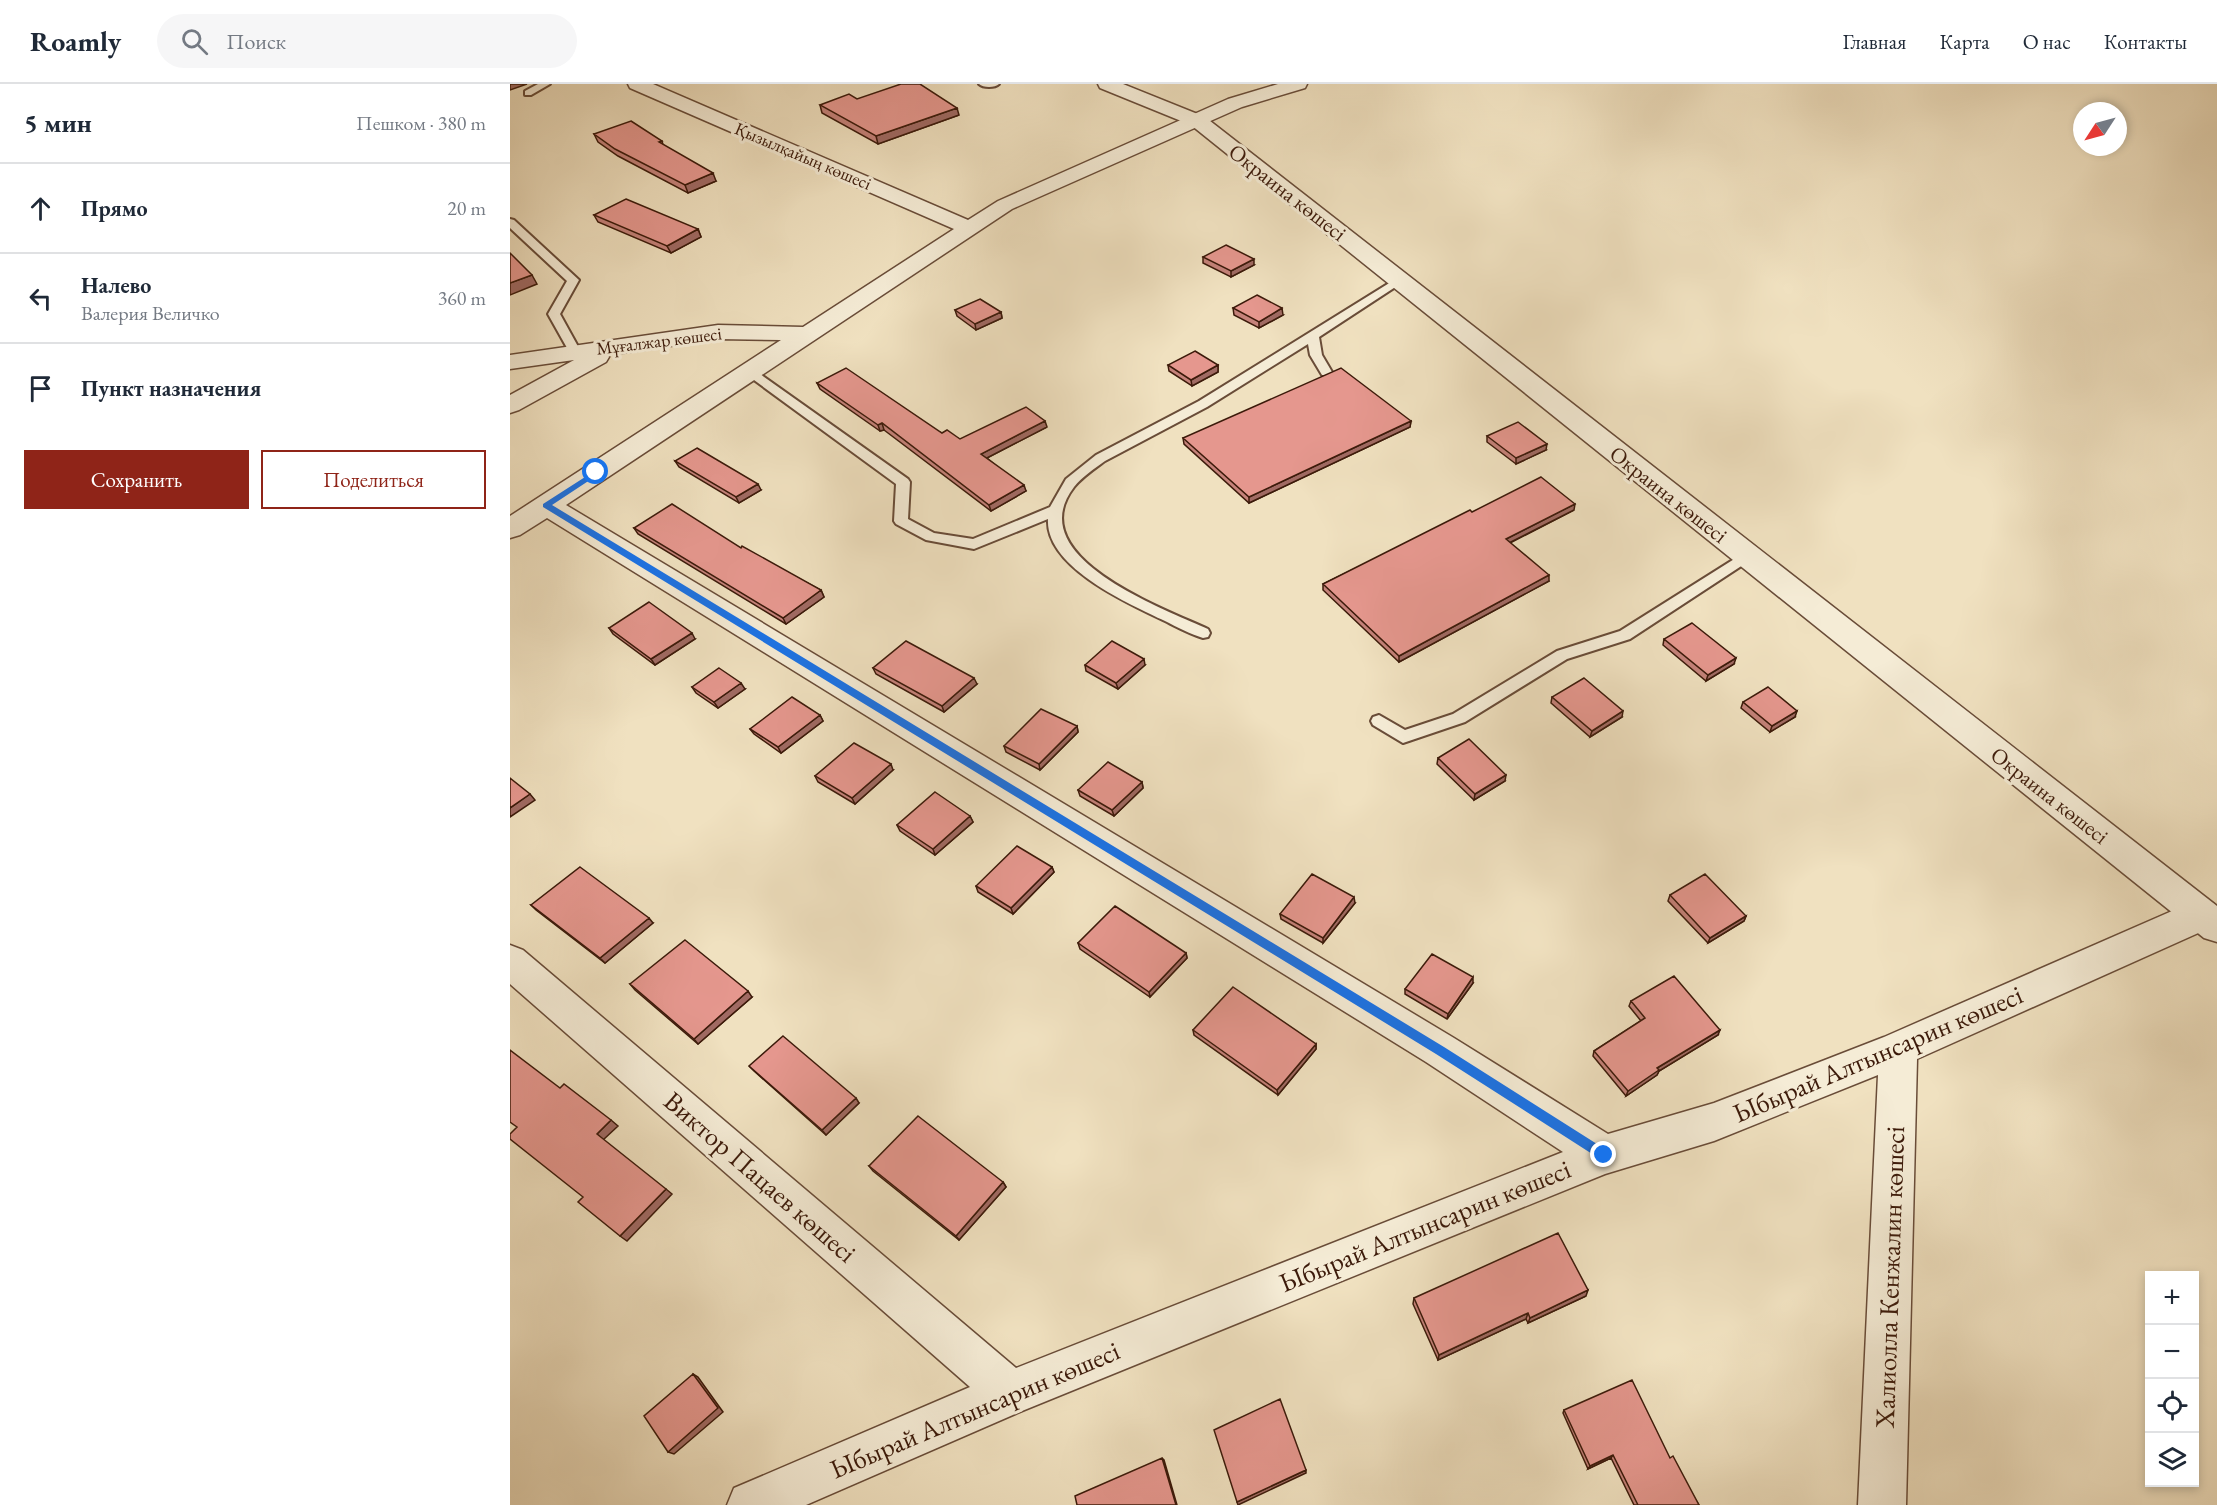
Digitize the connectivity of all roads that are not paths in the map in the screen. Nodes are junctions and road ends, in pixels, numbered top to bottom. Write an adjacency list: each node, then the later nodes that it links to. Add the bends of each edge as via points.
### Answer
1 (545, 84): 7 (lane)
2 (637, 84): 10 (street, Қызылқайың көшесі)
3 (984, 84): 4 (lane)
4 (994, 84)
5 (1107, 84): 8 (street, Окраина көшесі)
6 (1298, 84): 8 (street, via 1235,103)
7 (528, 93)
8 (1198, 121): 10 (street, via 1005,205); 11 (street, Окраина көшесі)
9 (510, 222): 15 (lane, via 573,280 554,314)
10 (969, 228): 12 (street)
11 (1399, 280): 13 (lane); 23 (street, Окраина көшесі)
12 (808, 334): 14 (street, Мұғалжар көшесі, via 717,332); 17 (street)
13 (1313, 335): 18 (lane, via 1316,355); 21 (lane, via 1202,405 1092,464 1069,484)
14 (617, 345): 15 (street, Мұғалжар көшесі); 19 (street)
15 (575, 352): 16 (street, Мұғалжар көшесі)
16 (510, 362)
17 (749, 372): 20 (street); 21 (lane, via 903,482 901,521 931,537 974,544)
18 (1326, 372)
19 (510, 405)
20 (546, 505): 22 (street); 29 (street, via 1420,1038)
21 (1056, 510): 24 (lane, via 1055,531 1071,559 1104,584)
22 (510, 529)
23 (1747, 556): 25 (lane, via 1625,635 1562,655 1459,718 1402,737); 26 (street, Окраина көшесі)
24 (1203, 633)
25 (1379, 721)
26 (2209, 921): 28 (street, Ыбырай Алтынсарин көшесі)
27 (510, 961): 30 (street, Виктор Пацаев көшесі)
28 (1898, 1049): 29 (street, Ыбырай Алтынсарин көшесі, via 1714,1122); 32 (street, Халиолла Кенжалин көшесі)
29 (1604, 1155): 30 (street, Ыбырай Алтынсарин көшесі)
30 (1010, 1392): 31 (street, Ыбырай Алтынсарин көшесі)
31 (751, 1505)
32 (1882, 1505)

